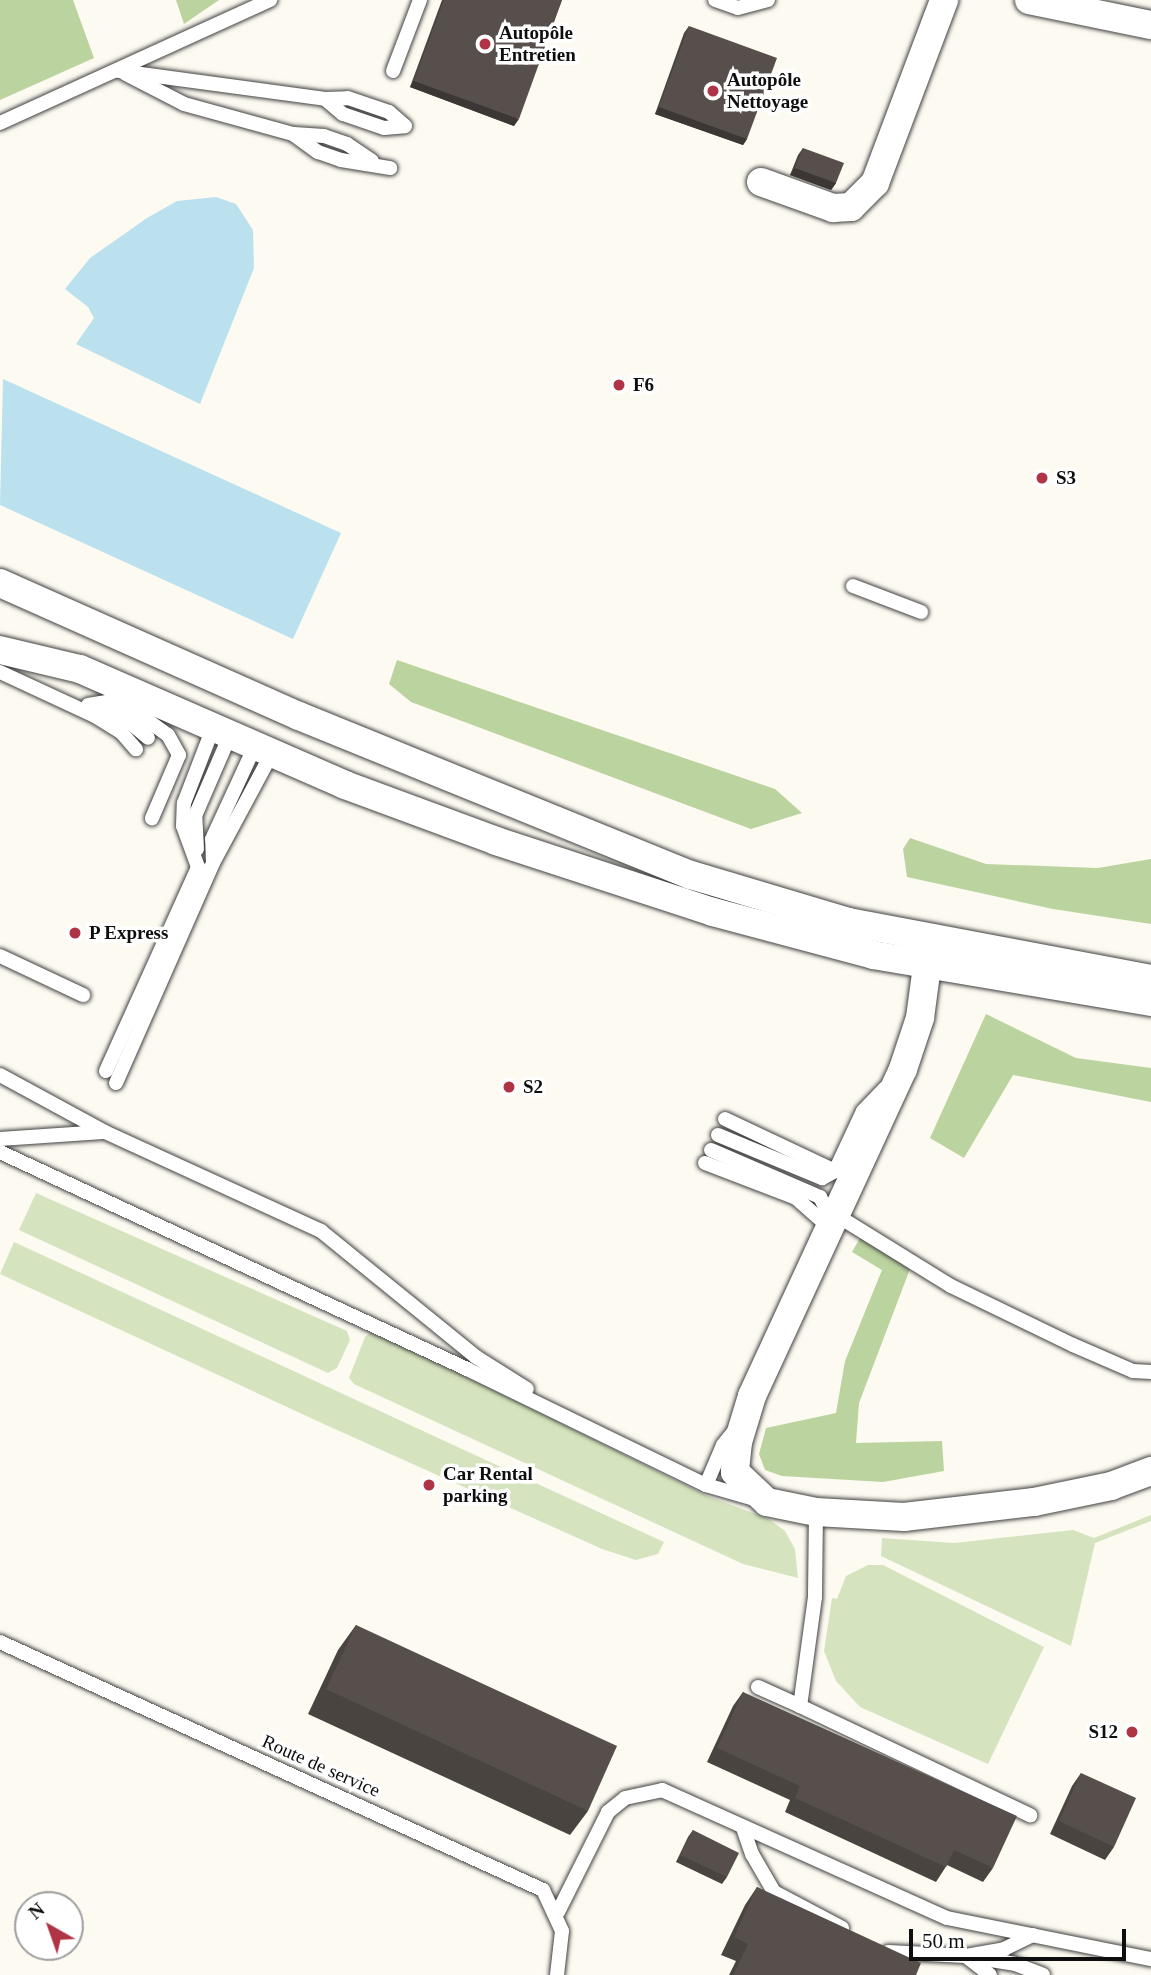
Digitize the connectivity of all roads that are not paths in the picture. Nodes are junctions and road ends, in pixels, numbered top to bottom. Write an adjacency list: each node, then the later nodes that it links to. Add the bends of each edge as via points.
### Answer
1 (270, 0): 7 (lane)
2 (420, 0): 10 (lane)
3 (715, 0): 4 (lane, via 738,8)
4 (768, 0)
5 (944, 0): 14 (street, via 875,183 851,206 834,208)
6 (1029, 0): 8 (street)
7 (256, 4): 9 (lane)
8 (1151, 26)
9 (119, 71): 11 (lane); 12 (lane, via 325,99 343,114 373,124); 13 (lane, via 184,104 293,134 330,156)
10 (393, 71)
11 (0, 123)
12 (405, 126)
13 (390, 168)
14 (761, 182)
15 (0, 583): 26 (street, via 299,716 691,876 849,922)
16 (853, 586): 17 (lane)
17 (921, 612)
18 (0, 650): 23 (street, via 80,669)
19 (0, 672): 20 (lane)
20 (33, 690): 21 (lane); 24 (lane, via 112,726)
21 (89, 705): 22 (lane, via 128,721); 25 (lane, via 107,702 136,712 168,735 178,755)
22 (148, 738)
23 (242, 741): 26 (street, via 496,842 713,912); 32 (lane, via 184,803 183,827 198,867); 34 (lane, via 213,863)
24 (136, 749)
25 (152, 818)
26 (932, 953): 28 (street); 30 (street, via 986,971); 31 (street, via 920,1018)
27 (0, 956): 29 (lane)
28 (1151, 979)
29 (83, 995)
30 (1151, 1002)
31 (903, 1069): 41 (lane, via 863,1111); 42 (street)
32 (106, 1071)
33 (0, 1075): 36 (lane)
34 (116, 1083)
35 (725, 1119): 41 (lane)
36 (106, 1132): 38 (lane); 45 (lane, via 321,1231 476,1357)
37 (718, 1135): 41 (lane, via 822,1178)
38 (0, 1139)
39 (0, 1152): 45 (lane)
40 (708, 1157): 42 (lane, via 820,1197)
41 (835, 1171)
42 (833, 1222): 43 (lane, via 1073,1345 1133,1371); 44 (street)
43 (1151, 1372)
44 (743, 1421): 47 (lane, via 723,1445); 48 (street, via 735,1472)
45 (588, 1427): 47 (lane)
46 (1151, 1471): 49 (street, via 1111,1486 1034,1502 904,1517)
47 (706, 1485): 48 (lane)
48 (767, 1502): 49 (street)
49 (816, 1512): 52 (lane, via 815,1597)
50 (0, 1642): 55 (lane, Route de service, via 543,1890)
51 (758, 1687): 52 (lane)
52 (800, 1706): 53 (lane)
53 (1030, 1815)
54 (743, 1828): 55 (lane, via 662,1790 625,1798 593,1834); 56 (lane, via 947,1917); 57 (lane, via 752,1854 775,1892 892,1954)
55 (558, 1912): 59 (lane, via 562,1931)
56 (1033, 1935): 57 (lane, via 1004,1949); 58 (lane)
57 (965, 1956): 60 (lane); 61 (lane, via 1015,1964)
58 (1151, 1959)
59 (557, 1975)
60 (989, 1975)
61 (1044, 1975)

